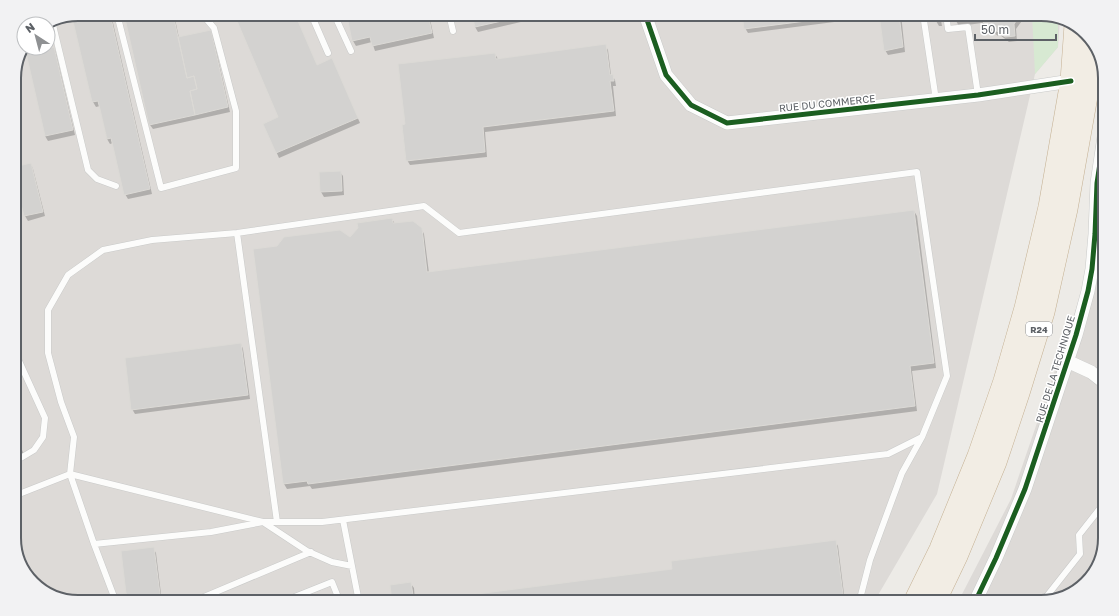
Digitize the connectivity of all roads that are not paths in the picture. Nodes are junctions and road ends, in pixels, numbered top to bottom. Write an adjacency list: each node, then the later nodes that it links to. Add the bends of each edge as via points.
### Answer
1 (119, 21): 2 (lane, via 161,188 236,168 236,111 214,28)
2 (208, 21)
3 (314, 21): 14 (lane)
4 (337, 21): 12 (lane)
5 (450, 21): 9 (lane)
6 (647, 21): 17 (street, RUE DU COMMERCE, via 666,76 691,104 727,123)
7 (924, 21): 17 (lane)
8 (947, 21): 16 (lane, via 948,29 968,27)
9 (453, 31)
10 (1074, 32): 15 (highway, R24)
11 (56, 37): 19 (lane, via 88,170 96,179)
12 (352, 51)
13 (1091, 52): 44 (highway, R24, via 1089,85 1068,202 1044,312 996,462)
14 (328, 53)
15 (1071, 81): 16 (street, RUE DU COMMERCE); 43 (highway, R24, via 1049,207 1025,308 1004,381 978,456 946,535)
16 (978, 96): 17 (street, RUE DU COMMERCE)
17 (936, 100)
18 (1098, 176): 21 (street, RUE DE LA TECHNIQUE)
19 (116, 186)
20 (237, 233): 26 (lane, via 424,206 459,233 917,172 947,376); 28 (lane, via 152,240 103,250 68,275 48,310 48,353 61,402 74,437); 33 (lane)
21 (1098, 234)
22 (1098, 234): 23 (street, RUE DE LA TECHNIQUE, via 1088,290)
23 (1068, 361): 25 (street); 45 (street, RUE DE LA TECHNIQUE, via 1026,489)
24 (21, 365): 27 (lane, via 45,418 43,437 34,450)
25 (1098, 378)
26 (922, 437): 31 (lane, via 888,454); 42 (lane, via 902,473 870,560)
27 (21, 458)
28 (70, 474): 29 (lane); 32 (lane); 34 (lane)
29 (21, 493)
30 (1098, 511): 46 (lane, via 1080,535 1080,554)
31 (343, 520): 33 (lane); 36 (lane)
32 (263, 522): 33 (lane); 34 (lane, via 211,532); 35 (lane)
33 (277, 522)
34 (94, 544): 37 (lane)
35 (311, 552): 36 (lane, via 332,562); 38 (lane)
36 (352, 566): 41 (lane)
37 (113, 595)
38 (209, 595)
39 (300, 595): 40 (lane, via 332,582)
40 (337, 595)
41 (358, 595)
42 (861, 595)
43 (917, 595)
44 (938, 595)
45 (978, 595)
46 (1048, 595)

